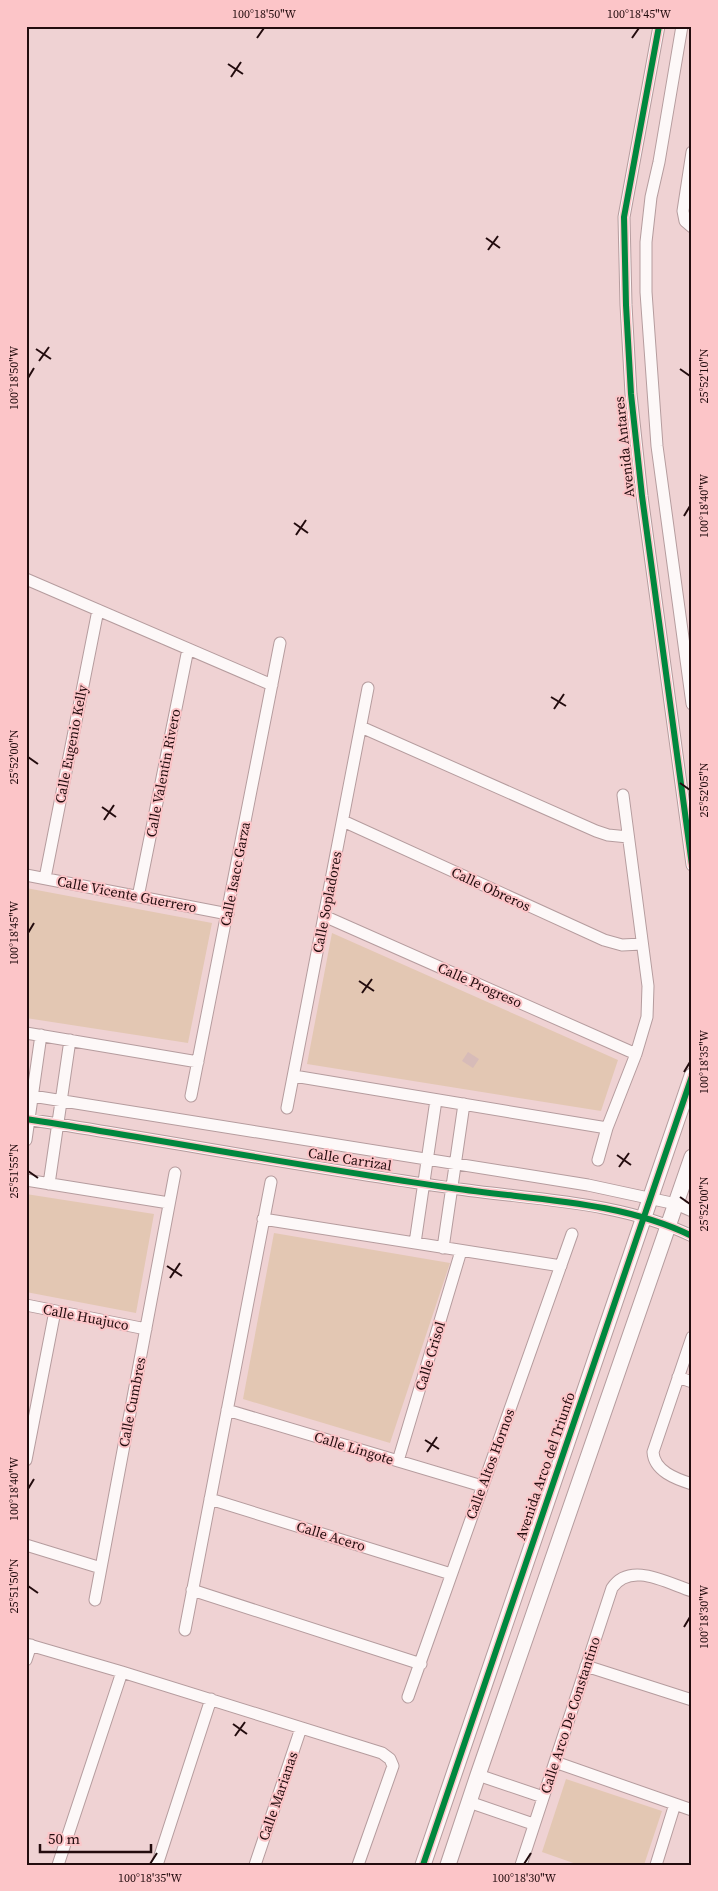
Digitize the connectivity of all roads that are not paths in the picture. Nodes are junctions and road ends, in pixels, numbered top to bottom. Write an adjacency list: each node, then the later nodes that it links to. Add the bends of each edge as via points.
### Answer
1 (660, 26): 16 (street, Avenida Antares, via 624,216 626,305 642,496)
2 (682, 26): 11 (street, via 650,197 646,292 657,446)
3 (692, 152): 4 (street, via 683,210)
4 (688, 224)
5 (26, 579): 6 (street)
6 (98, 610): 8 (street); 18 (street, Calle Eugenio Kelly)
7 (280, 643): 9 (street, Calle Isacc Garza)
8 (188, 649): 9 (street); 19 (street, Calle Valentin Rivero)
9 (272, 685): 20 (street, Calle Isacc Garza)
10 (368, 688): 12 (street, Calle Sopladores)
11 (692, 704)
12 (361, 727): 14 (street, Calle Sopladores); 15 (street, via 596,831)
13 (623, 795): 15 (street)
14 (343, 821): 21 (street, Calle Sopladores); 22 (street, Calle Obreros, via 597,937 622,945)
15 (628, 837): 22 (street)
16 (692, 865)
17 (26, 875): 18 (street, Calle Vicente Guerrero)
18 (45, 878): 19 (street, Calle Vicente Guerrero)
19 (138, 896): 20 (street, Calle Vicente Guerrero)
20 (228, 914): 27 (street, Calle Isacc Garza)
21 (324, 916): 26 (street, Calle Progreso); 28 (street, Calle Sopladores)
22 (642, 944): 26 (street, via 648,1001 647,1017)
23 (26, 1033): 24 (street)
24 (41, 1035): 25 (street); 30 (street)
25 (70, 1040): 27 (street); 32 (street)
26 (636, 1054): 38 (street)
27 (198, 1062): 31 (street, Calle Isacc Garza)
28 (294, 1076): 33 (street); 35 (street, Calle Sopladores)
29 (692, 1076): 50 (street, Avenida Arco del Triunfo)
30 (29, 1095): 32 (street, Calle Carrizal); 36 (street)
31 (191, 1096)
32 (61, 1100): 37 (street); 41 (street, Calle Carrizal)
33 (436, 1100): 34 (street); 41 (street)
34 (464, 1104): 38 (street); 43 (street)
35 (288, 1108)
36 (28, 1119): 37 (street, Calle Carrizal); 39 (street)
37 (58, 1124): 47 (street); 48 (street, Calle Carrizal)
38 (607, 1128): 42 (street)
39 (26, 1140)
40 (692, 1157): 52 (street)
41 (427, 1159): 43 (street, Calle Carrizal); 48 (street)
42 (598, 1160)
43 (455, 1164): 49 (street); 50 (street, Calle Carrizal)
44 (175, 1173): 51 (street, Calle Cumbres)
45 (26, 1180): 47 (street)
46 (270, 1182): 55 (street)
47 (49, 1184): 51 (street)
48 (424, 1184): 49 (street, Calle Carrizal); 59 (street)
49 (452, 1188): 54 (street, Calle Carrizal, via 590,1206); 60 (street)
50 (649, 1198): 52 (street, Calle Carrizal); 54 (street, Avenida Arco del Triunfo)
51 (169, 1203): 65 (street, Calle Cumbres)
52 (676, 1204): 53 (street, Calle Carrizal); 56 (street)
53 (692, 1211)
54 (643, 1217): 56 (street, Calle Carrizal); 103 (street, Avenida Arco del Triunfo)
55 (263, 1219): 59 (street); 69 (street)
56 (669, 1225): 58 (street, Calle Carrizal); 92 (street)
57 (572, 1234): 62 (street, Calle Altos Hornos)
58 (692, 1236)
59 (415, 1243): 60 (street)
60 (443, 1248): 61 (street)
61 (461, 1251): 62 (street); 71 (street, Calle Crisol)
62 (561, 1266): 73 (street, Calle Altos Hornos)
63 (26, 1305): 64 (street, Calle Huajuco)
64 (55, 1311): 65 (street, Calle Huajuco); 70 (street)
65 (146, 1329): 76 (street, Calle Cumbres)
66 (692, 1338): 67 (street)
67 (678, 1377): 68 (street); 72 (street, via 654,1452 655,1462 670,1475)
68 (692, 1382)
69 (227, 1410): 71 (street, Calle Lingote); 74 (street)
70 (26, 1460)
71 (398, 1461): 73 (street, Calle Lingote)
72 (692, 1484)
73 (482, 1486): 77 (street, Calle Altos Hornos)
74 (210, 1499): 77 (street, Calle Acero); 78 (street)
75 (26, 1545): 76 (street)
76 (101, 1568): 80 (street, Calle Cumbres)
77 (452, 1574): 84 (street, Calle Altos Hornos)
78 (192, 1590): 81 (street); 84 (street)
79 (692, 1592): 85 (street, Calle Arco De Constantino, via 640,1574 631,1574 617,1581)
80 (95, 1600)
81 (185, 1630)
82 (28, 1645): 83 (street); 86 (street)
83 (26, 1660)
84 (421, 1664): 87 (street, Calle Altos Hornos)
85 (586, 1666): 89 (street); 91 (street, Calle Arco De Constantino)
86 (122, 1672): 88 (street); 99 (street)
87 (408, 1697)
88 (211, 1700): 90 (street); 100 (street)
89 (692, 1700)
90 (301, 1728): 101 (street, Calle Marianas); 102 (street, via 374,1749 392,1762)
91 (555, 1762): 93 (street, Calle Arco De Constantino); 95 (street)
92 (478, 1775): 93 (street); 94 (street)
93 (542, 1797): 97 (street, Calle Arco De Constantino)
94 (469, 1802): 97 (street); 104 (street)
95 (675, 1804): 96 (street); 105 (street)
96 (692, 1810)
97 (533, 1824): 98 (street, Calle Arco De Constantino)
98 (525, 1864)
99 (58, 1865)
100 (157, 1865)
101 (255, 1865)
102 (358, 1865)
103 (423, 1865)
104 (448, 1865)
105 (656, 1865)

